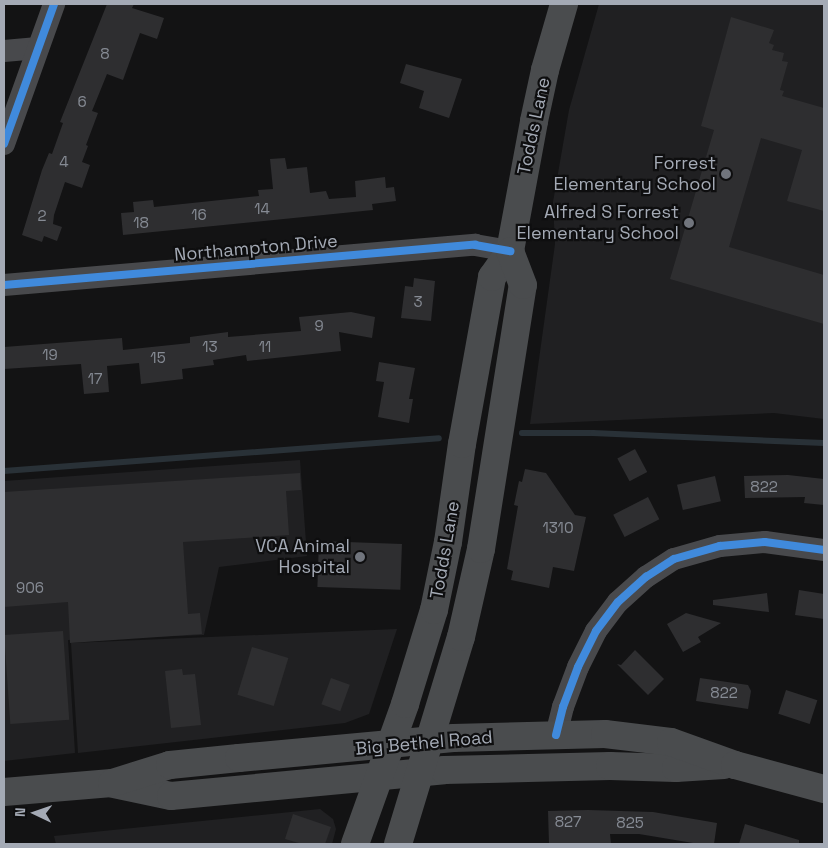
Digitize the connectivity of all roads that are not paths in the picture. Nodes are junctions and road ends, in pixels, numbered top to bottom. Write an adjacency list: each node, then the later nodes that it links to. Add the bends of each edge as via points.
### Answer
1 (54, 4): 3 (street)
2 (564, 4): 6 (main road, Todds Lane, via 534,121)
3 (38, 48): 4 (street); 5 (street)
4 (4, 51)
5 (4, 144)
6 (510, 251): 7 (street, Northampton Drive, via 475,245); 10 (main road, Todds Lane, via 523,285 487,516 460,637); 11 (main road, Todds Lane, via 492,277 462,444 447,551 434,610 406,704)
7 (4, 285)
8 (824, 550): 9 (street, via 765,542 720,546 674,558 646,577 618,602 596,631 578,667)
9 (556, 735): 10 (main road, Big Bethel Road); 12 (main road, Big Bethel Road, via 605,734 671,742)
10 (429, 740): 11 (main road, Big Bethel Road); 13 (main road, Todds Lane)
11 (390, 745): 14 (main road, Todds Lane); 15 (main road, Big Bethel Road, via 170,766)
12 (735, 765): 13 (main road, Big Bethel Road); 16 (main road, Big Bethel Road)
13 (419, 772): 14 (main road, Big Bethel Road); 19 (main road, Todds Lane)
14 (378, 777): 15 (main road, Big Bethel Road, via 171,796); 18 (main road, Todds Lane)
15 (112, 783): 17 (main road, Big Bethel Road)
16 (824, 789)
17 (4, 792)
18 (355, 844)
19 (398, 844)

